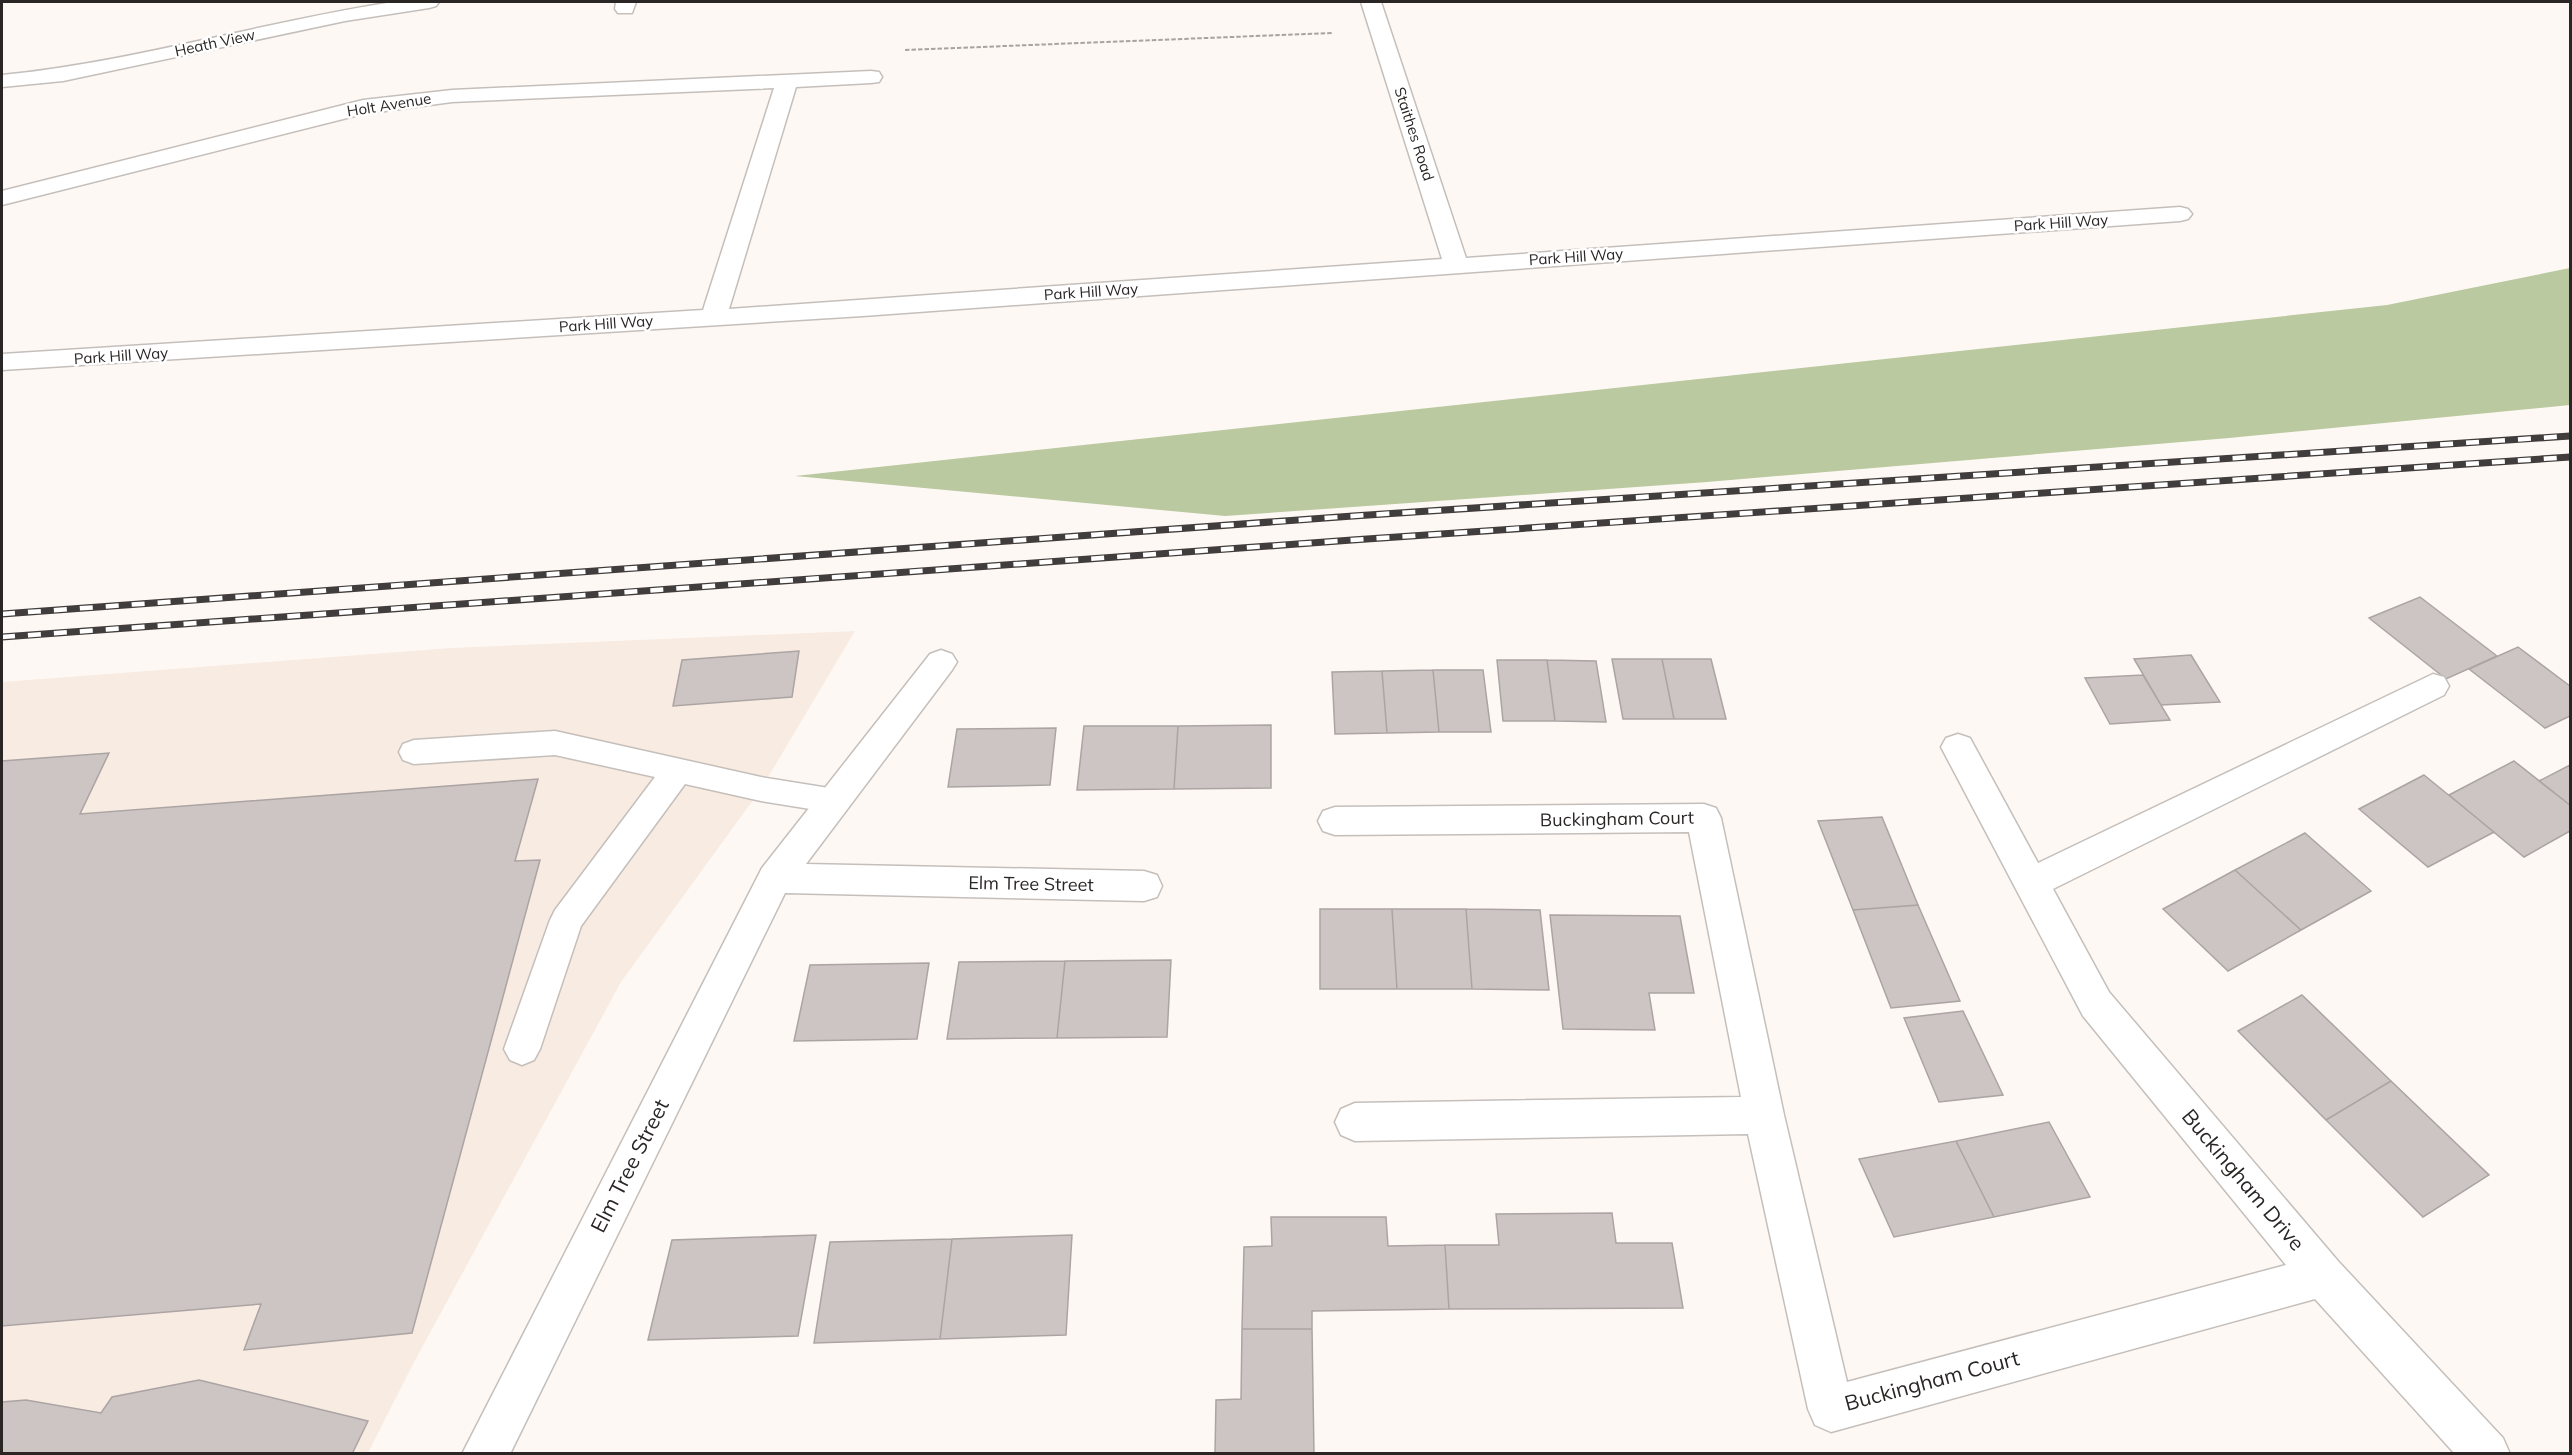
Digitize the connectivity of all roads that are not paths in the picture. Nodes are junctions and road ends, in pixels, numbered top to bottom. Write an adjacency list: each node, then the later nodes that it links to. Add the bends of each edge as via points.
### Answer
1 (429, 2): 5 (street, Heath View, via 345,15 63,75)
2 (1371, 2): 8 (street, Staithes Road)
3 (871, 77): 4 (street, Holt Avenue)
4 (787, 80): 6 (street, Holt Avenue, via 452,96 363,107); 9 (street)
5 (2, 81)
6 (2, 198)
7 (2180, 214): 8 (street, Park Hill Way)
8 (1456, 266): 9 (street, Park Hill Way)
9 (714, 317): 10 (street, Park Hill Way)
10 (2, 362)
11 (941, 662): 16 (street, Elm Tree Street)
12 (2433, 686): 19 (street)
13 (1958, 747): 19 (street, Buckingham Drive)
14 (414, 752): 15 (lane, via 555,743)
15 (678, 770): 16 (lane); 21 (lane, via 567,920)
16 (835, 801): 18 (street, Elm Tree Street)
17 (1335, 821): 22 (street, Buckingham Court, via 1704,818)
18 (775, 878): 20 (street, Elm Tree Street); 25 (street, Elm Tree Street)
19 (2031, 883): 24 (street, Buckingham Drive, via 2096,1004)
20 (1144, 886)
21 (522, 1048)
22 (1764, 1115): 23 (street); 24 (street, Buckingham Court, via 1831,1408)
23 (1355, 1122)
24 (2323, 1276): 26 (street, Buckingham Drive)
25 (485, 1454)
26 (2487, 1454)

